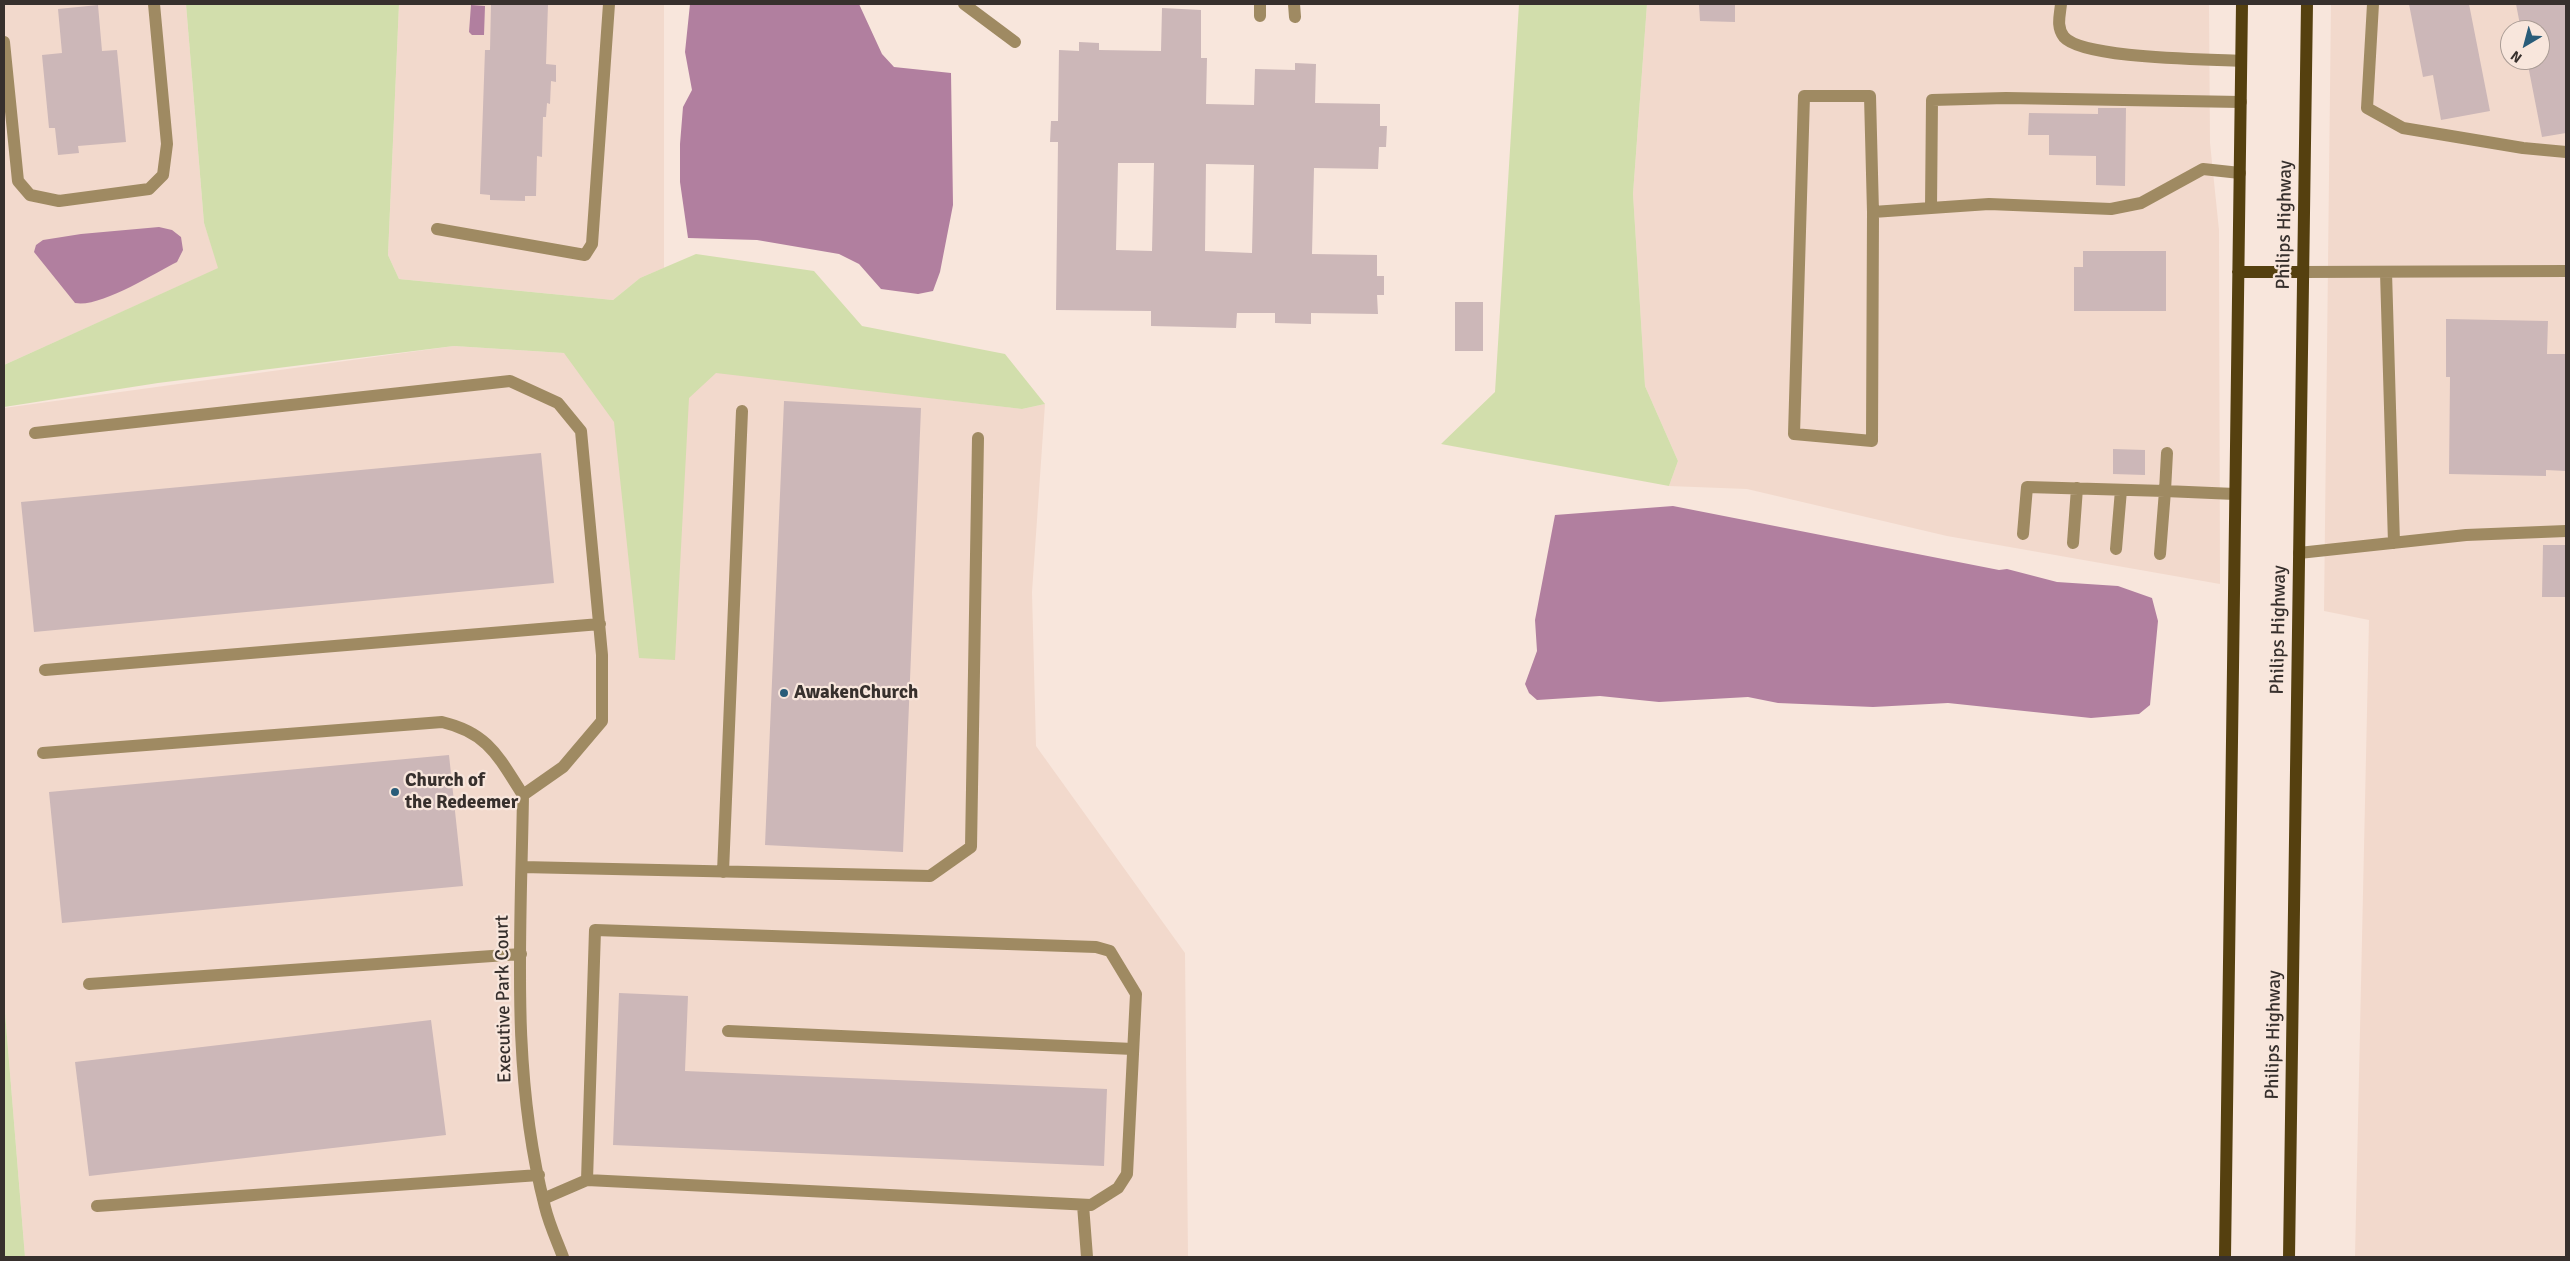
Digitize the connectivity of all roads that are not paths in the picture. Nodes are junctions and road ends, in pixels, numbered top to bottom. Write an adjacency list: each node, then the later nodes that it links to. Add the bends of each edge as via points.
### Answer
1 (154, 4): 8 (street, via 167,144 163,175 149,189 59,201 30,195 18,180)
2 (609, 4): 16 (street, via 592,244 585,255)
3 (964, 4): 9 (street)
4 (2061, 4): 10 (street, via 2059,28 2065,38 2075,43 2106,51 2167,58)
5 (2242, 4): 10 (main road)
6 (2307, 4): 19 (main road, Philips Highway)
7 (2373, 4): 12 (street, via 2368,108 2403,128)
8 (4, 42)
9 (1015, 42)
10 (2241, 61): 11 (main road)
11 (2241, 102): 13 (main road); 14 (street, via 1932,100)
12 (2566, 152)
13 (2240, 173): 14 (street, via 2203,169 2141,203 2111,209 1989,204); 18 (main road)
14 (1931, 208): 15 (street)
15 (1873, 212): 15 (street, via 1872,440 1794,434 1804,96 1870,96)
16 (437, 229)
17 (2566, 271): 20 (street)
18 (2238, 272): 19 (main road); 28 (main road)
19 (2303, 272): 20 (street); 34 (main road, Philips Highway)
20 (2386, 272): 31 (street)
21 (742, 411): 41 (street)
22 (35, 433): 36 (street, via 510,381 558,402 581,431)
23 (978, 438): 41 (street, via 971,847 930,876)
24 (2167, 453): 27 (street)
25 (2077, 488): 26 (street); 30 (street, via 2027,487); 32 (street)
26 (2121, 490): 27 (street); 33 (street)
27 (2165, 491): 28 (street); 35 (street)
28 (2235, 494): 53 (main road)
29 (2566, 531): 31 (street)
30 (2023, 534)
31 (2394, 542): 34 (street)
32 (2073, 543)
33 (2116, 549)
34 (2299, 553): 54 (main road, Philips Highway)
35 (2160, 554)
36 (600, 624): 37 (street); 39 (street, via 602,721 563,767)
37 (45, 670)
38 (43, 752): 39 (street, via 442,722 463,727 491,746)
39 (523, 795): 40 (street, Executive Park Court)
40 (522, 867): 41 (street); 42 (street, Executive Park Court)
41 (723, 872)
42 (521, 954): 43 (street); 46 (street, Executive Park Court, via 520,1036 525,1102)
43 (88, 984)
44 (728, 1031): 45 (street)
45 (1133, 1049): 47 (street, via 1136,994 1110,951 1096,947 595,930); 49 (street, via 1127,1174 1118,1188 1091,1205)
46 (539, 1175): 48 (street, Executive Park Court); 50 (street)
47 (587, 1180): 48 (street); 49 (street)
48 (544, 1199): 51 (street, Executive Park Court)
49 (1083, 1205): 52 (street)
50 (97, 1206)
51 (563, 1257)
52 (1087, 1257)
53 (2225, 1257)
54 (2290, 1257)

